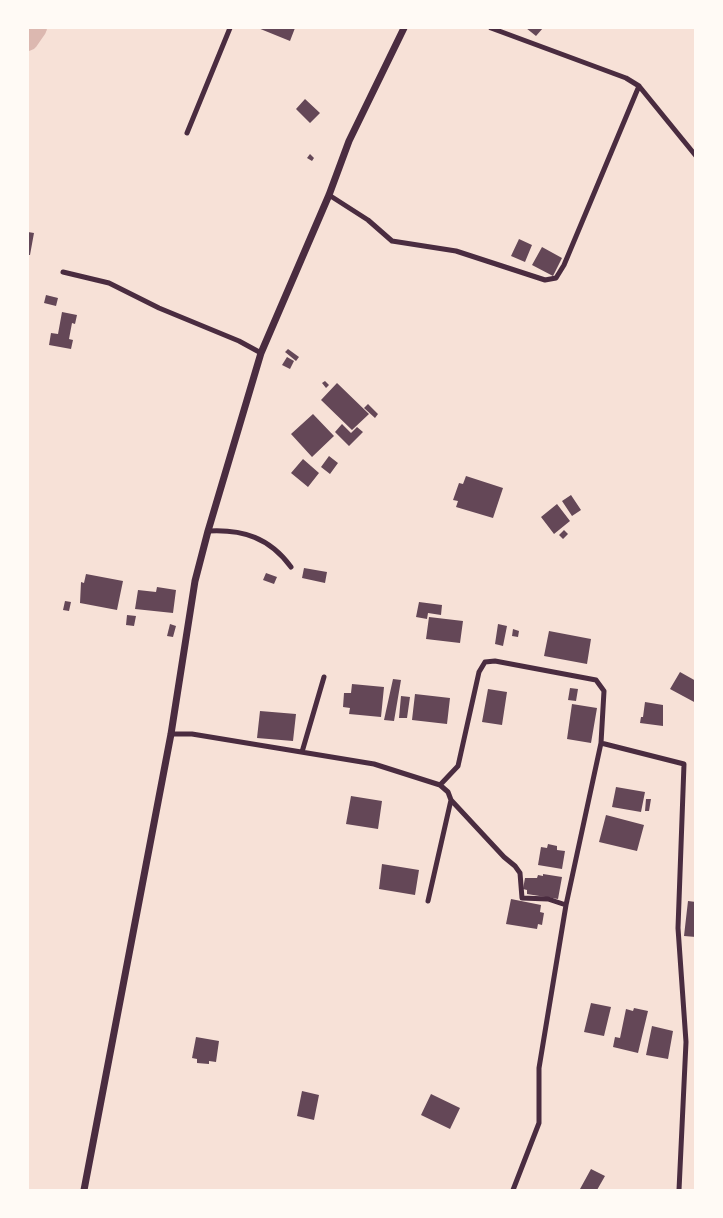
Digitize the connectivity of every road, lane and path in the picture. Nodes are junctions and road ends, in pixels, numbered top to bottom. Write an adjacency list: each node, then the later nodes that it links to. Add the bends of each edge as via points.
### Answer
1 (230, 28): 5 (street)
2 (404, 28): 7 (street, via 349,141)
3 (491, 28): 4 (street, via 626,78)
4 (638, 86): 6 (street); 7 (street, via 556,278 545,280 456,251 392,241 368,220)
5 (186, 133)
6 (696, 156)
7 (329, 195): 9 (street)
8 (63, 272): 9 (street, via 110,283)
9 (261, 353): 10 (street)
10 (208, 531): 11 (street, via 231,530 265,541); 13 (street, via 195,581)
11 (291, 567)
12 (324, 677): 15 (street)
13 (171, 734): 15 (street, via 192,734); 20 (street)
14 (601, 743): 16 (street, via 604,691 596,680 495,661 485,662 479,672 458,766); 19 (street); 22 (street, via 684,764 678,928 686,1042)
15 (302, 752): 16 (street, via 374,764)
16 (440, 785): 17 (street)
17 (451, 800): 18 (street); 19 (street, via 515,866 520,873 522,898 548,899)
18 (428, 901)
19 (566, 905): 21 (street, via 539,1068 539,1123)
20 (84, 1190)
21 (513, 1190)
22 (679, 1190)

